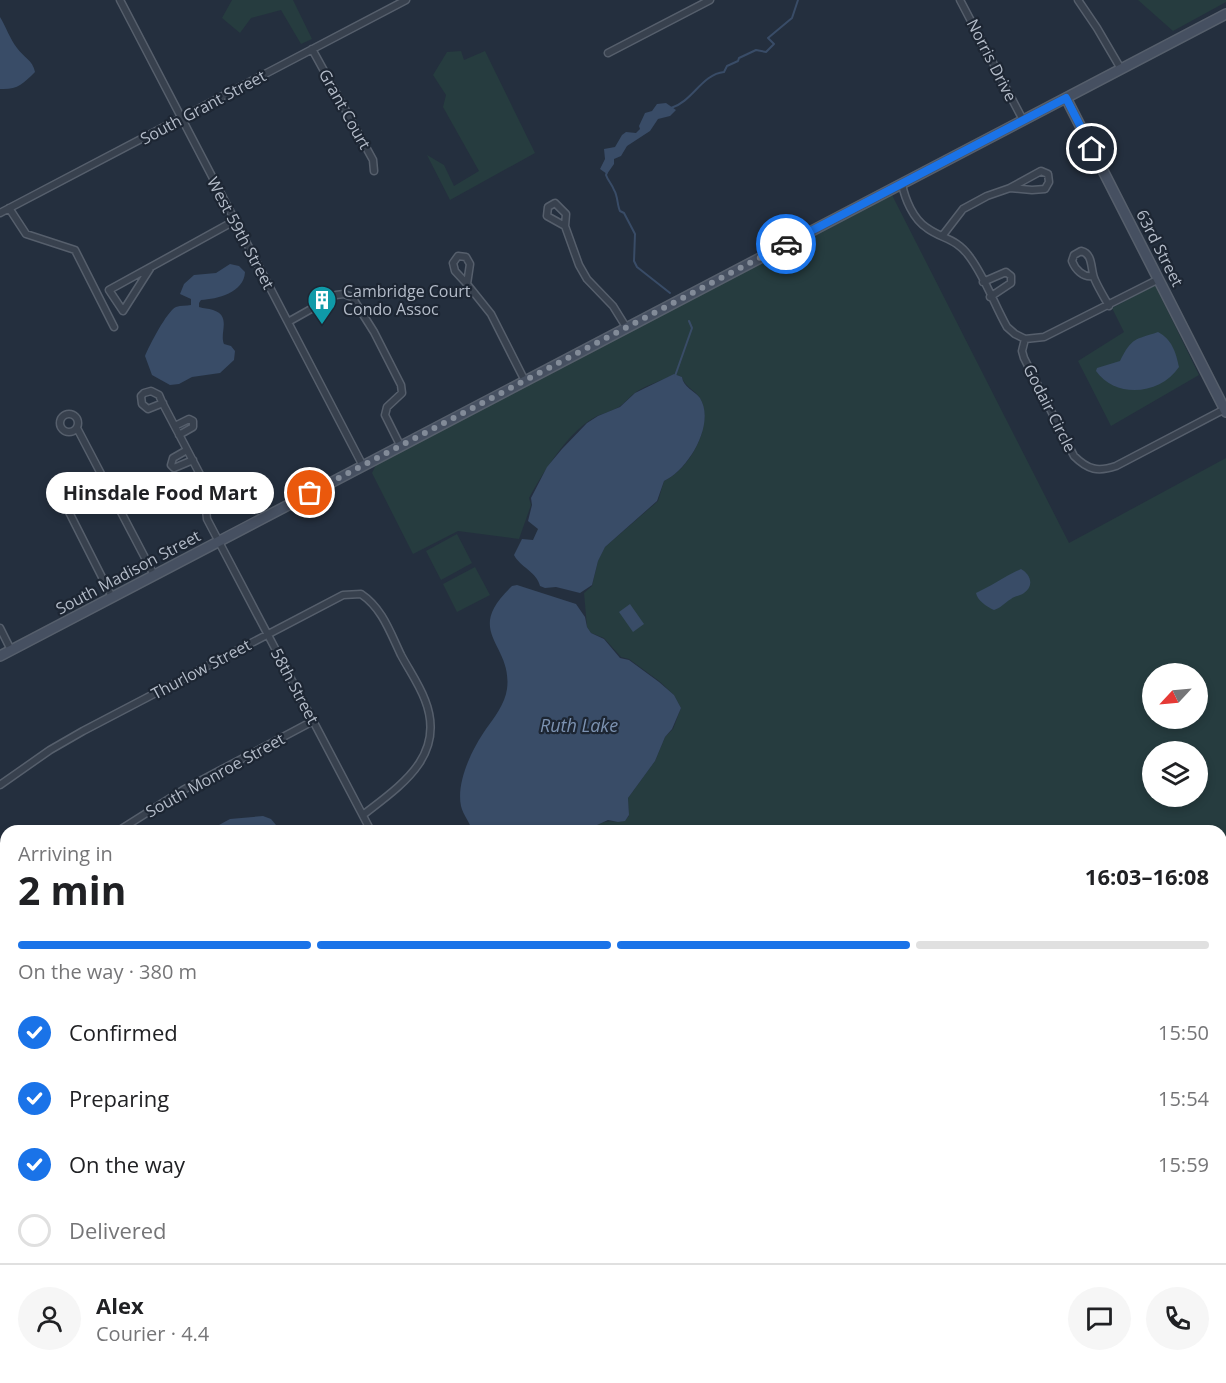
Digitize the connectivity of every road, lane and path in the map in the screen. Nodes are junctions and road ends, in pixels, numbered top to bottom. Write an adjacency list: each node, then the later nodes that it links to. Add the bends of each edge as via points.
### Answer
1 (120, 0): 11 (street, West 59th Street)
2 (406, 0): 7 (street, South Grant Street)
3 (710, 0): 8 (street)
4 (960, 0): 12 (street, Norris Drive)
5 (1078, 0): 9 (street)
6 (1226, 14): 9 (street, South Madison Street)
7 (312, 49): 11 (street, South Grant Street); 13 (street, Grant Court, via 373,160)
8 (608, 53)
9 (1121, 69): 10 (street, South Madison Street)
10 (1066, 98): 12 (street, South Madison Street); 23 (street, 63rd Street)
11 (181, 118): 16 (street, South Grant Street); 18 (street, West 59th Street)
12 (1023, 120): 14 (street, South Madison Street)
13 (374, 171)
14 (902, 184): 20 (street, via 920,222); 30 (street, South Madison Street)
15 (1010, 188): 15 (street, via 1041,171 1048,174 1045,189); 20 (street, via 963,209)
16 (9, 208): 17 (street, South Grant Street); 29 (street, via 26,234 75,250)
17 (0, 213)
18 (235, 221): 21 (street); 28 (street, West 59th Street)
19 (565, 225): 30 (street, via 583,272)
20 (943, 235): 24 (street, via 969,256)
21 (151, 267): 21 (street, via 109,290 123,311 148,271)
22 (1093, 276): 27 (street)
23 (1159, 279): 27 (street, Godair Circle); 34 (street, 63rd Street)
24 (983, 282): 26 (street); 26 (street, via 1002,272 1011,276 1008,287)
25 (467, 284): 32 (street, via 491,314)
26 (990, 297): 31 (street, via 1006,327)
27 (1109, 306): 31 (street, Godair Circle, via 1044,337)
28 (288, 322): 38 (street, via 336,296 352,297 401,385 402,393 387,406 385,415); 41 (street, West 59th Street)
29 (114, 327)
30 (626, 327): 32 (street, South Madison Street)
31 (1025, 339): 34 (street, Godair Circle, via 1024,358 1074,456 1083,466 1094,470 1116,466)
32 (525, 381): 38 (street, South Madison Street)
33 (163, 403): 35 (street)
34 (1225, 411)
35 (175, 426): 37 (street); 37 (street, via 193,421 193,427)
36 (77, 428): 46 (street)
37 (179, 435): 39 (street)
38 (401, 447): 41 (street, South Madison Street)
39 (187, 450): 40 (street); 40 (street, via 172,458 171,465 178,468)
40 (193, 460): 42 (street)
41 (363, 466): 45 (street, South Madison Street)
42 (205, 488): 43 (street); 43 (street, via 222,480 227,486)
43 (204, 502): 45 (street, 58th Street, via 207,519)
44 (69, 512): 47 (street)
45 (219, 541): 46 (street, South Madison Street); 49 (street, 58th Street)
46 (154, 575): 47 (street, South Madison Street)
47 (112, 597): 50 (street, South Madison Street)
48 (0, 628): 50 (street)
49 (268, 634): 52 (street, 58th Street); 53 (street, Thurlow Street, via 63,742); 54 (street, Thurlow Street, via 343,595 361,594 373,602 392,636 429,713 428,743 407,780)
50 (11, 650): 51 (street, South Madison Street)
51 (0, 656)
52 (313, 721): 54 (street, 58th Street); 55 (street, South Monroe Street, via 183,790)
53 (0, 784)
54 (363, 815): 56 (street, 58th Street)
55 (128, 825)
56 (368, 825)

